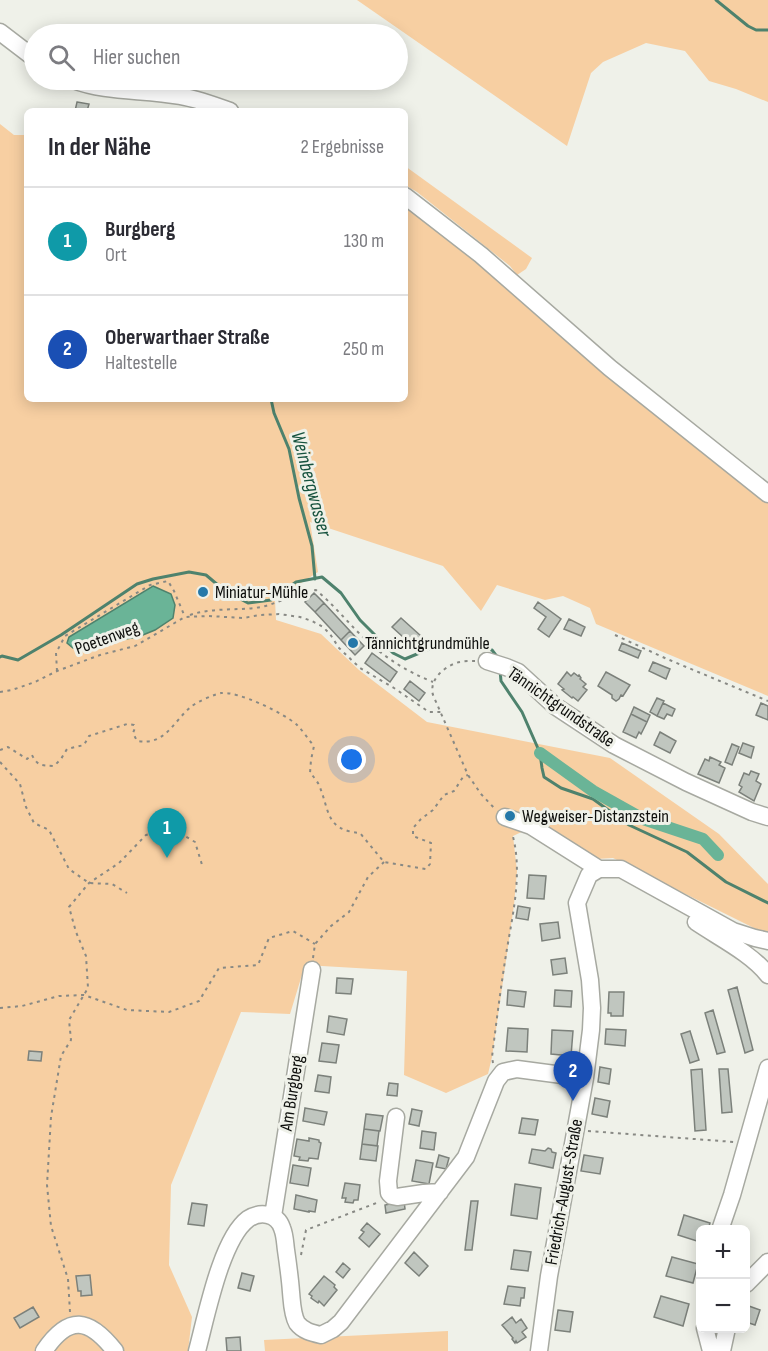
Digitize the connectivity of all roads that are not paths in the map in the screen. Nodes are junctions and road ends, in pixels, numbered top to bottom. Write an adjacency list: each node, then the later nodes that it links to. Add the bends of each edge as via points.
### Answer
1 (0, 32): 2 (street)
2 (24, 50)
3 (128, 90): 4 (street, via 180,96)
4 (220, 108)
5 (408, 198): 6 (street)
6 (768, 494)
7 (487, 661): 9 (street, Tännichtgrundstraße, via 518,672 555,705 614,745 686,782)
8 (505, 817): 10 (street, via 531,826)
9 (768, 817)
10 (599, 869): 11 (street, via 621,868); 16 (street, Friedrich-August-Straße, via 589,875 577,903 592,1008)
11 (636, 876): 12 (street, via 733,931); 14 (street, via 650,893 749,957)
12 (768, 941)
13 (312, 970): 19 (street, Am Burgberg)
14 (768, 975)
15 (768, 1068): 20 (street)
16 (585, 1078): 18 (street, via 517,1069 504,1072 496,1081 466,1157); 28 (street, Friedrich-August-Straße)
17 (396, 1117): 18 (street, via 389,1193 397,1197)
18 (440, 1192): 19 (street, via 341,1322 321,1335 302,1329 292,1311 284,1236 280,1222)
19 (273, 1216): 27 (street, via 254,1216 238,1229 223,1256)
20 (722, 1225)
21 (768, 1262): 22 (street)
22 (750, 1280)
23 (706, 1333): 29 (street)
24 (726, 1333): 30 (street)
25 (44, 1351): 26 (street, via 64,1328 74,1324 91,1327)
26 (116, 1351)
27 (197, 1351)
28 (539, 1351)
29 (711, 1351)
30 (722, 1351)

